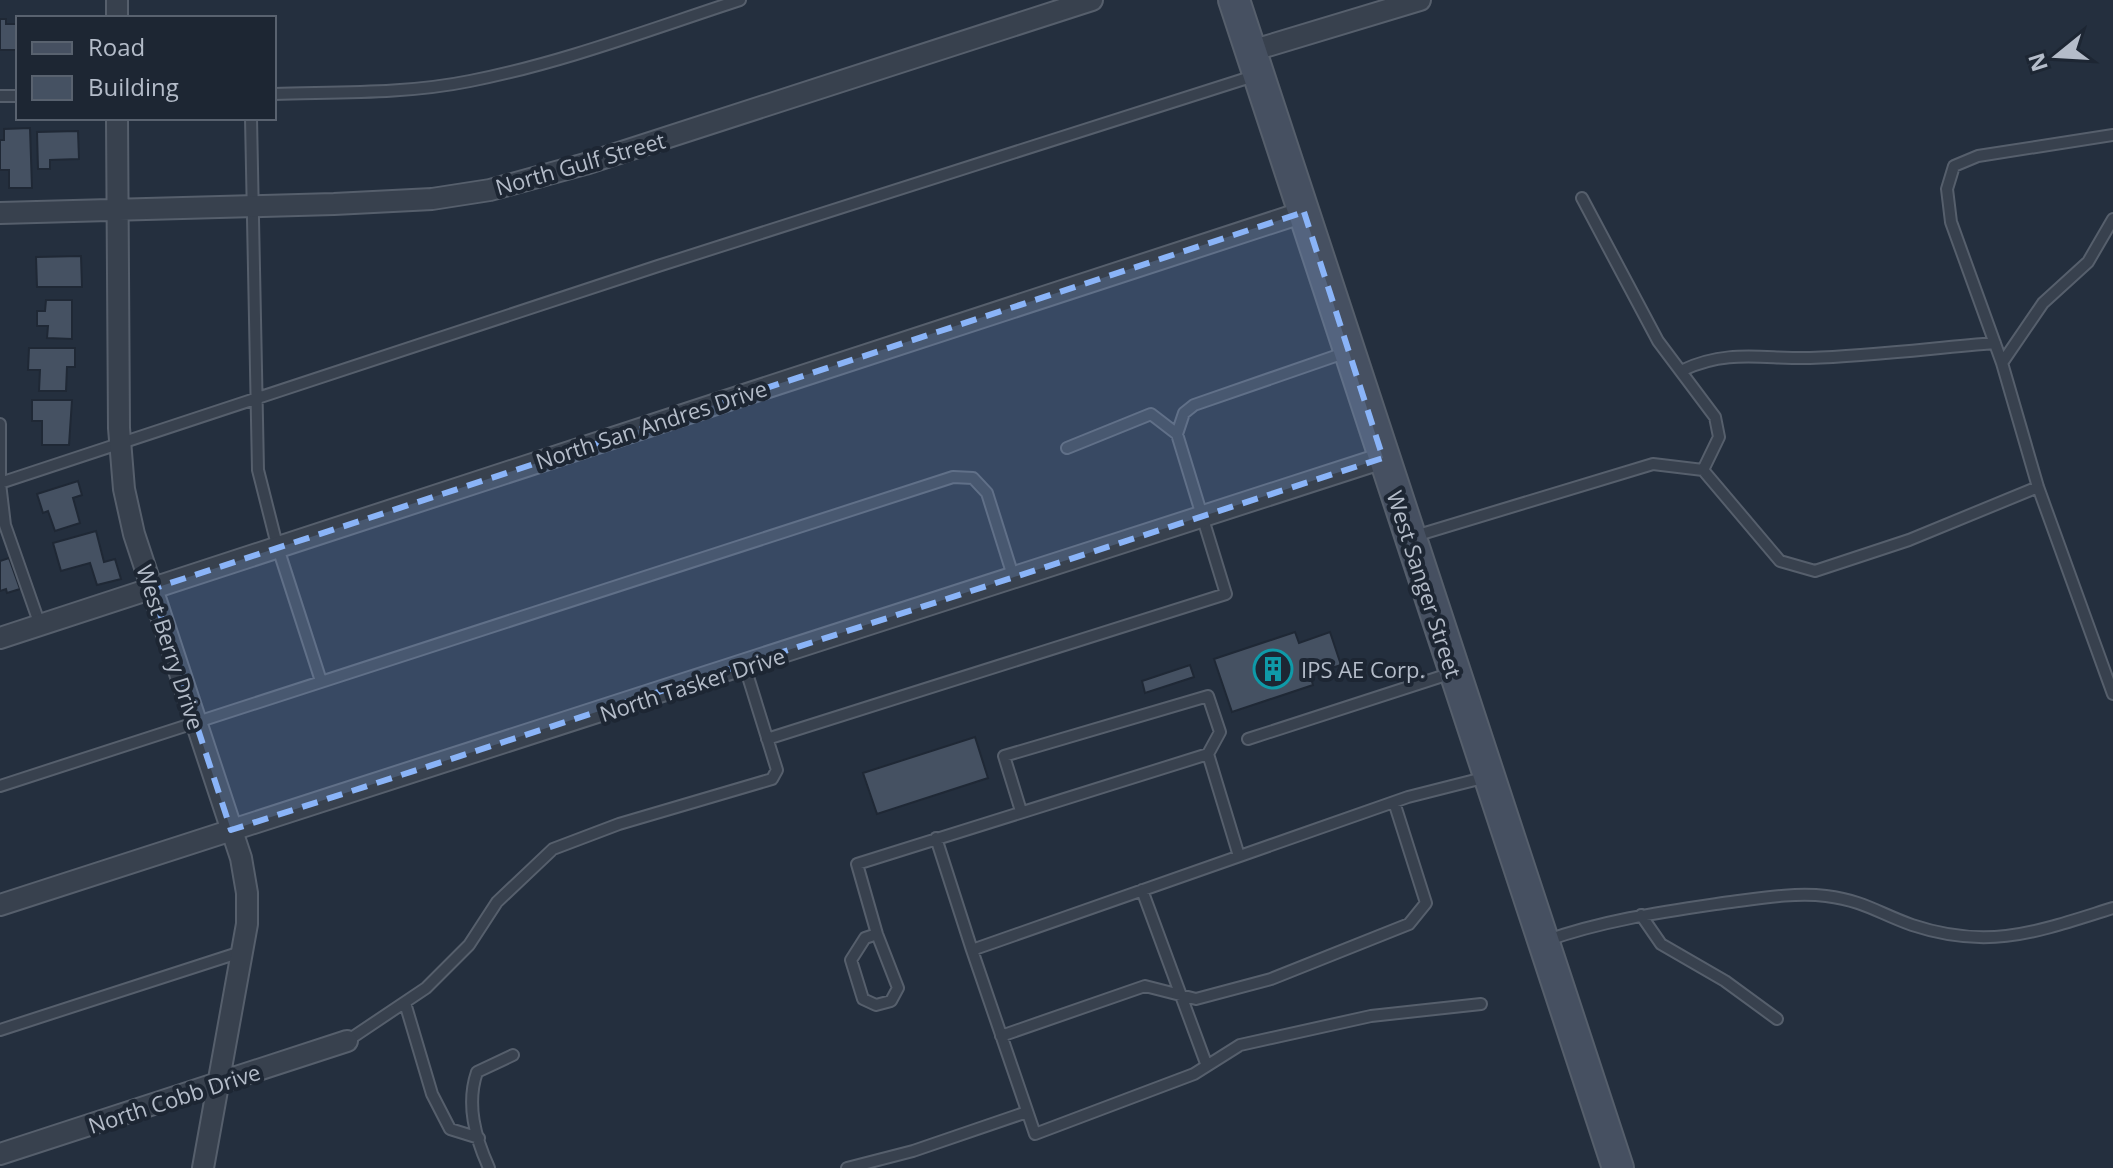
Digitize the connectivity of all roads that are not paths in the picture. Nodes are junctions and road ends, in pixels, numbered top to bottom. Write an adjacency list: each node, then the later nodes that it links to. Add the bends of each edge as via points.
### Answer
1 (740, 0): 6 (lane, via 545,64 469,81)
2 (1092, 0): 11 (street, North Gulf Street, via 521,183 432,199)
3 (1234, 0): 5 (main road, West Sanger Street)
4 (1420, 0): 5 (street)
5 (1255, 63): 13 (main road, West Sanger Street); 20 (lane)
6 (276, 94)
7 (117, 120): 12 (street, West Berry Drive)
8 (251, 120): 11 (lane)
9 (2113, 135): 16 (lane, via 1978,156 1954,166 1947,189 1951,222)
10 (1582, 198): 19 (lane, via 1658,341)
11 (253, 205): 12 (street, North Gulf Street); 20 (lane)
12 (118, 210): 14 (street, North Gulf Street); 23 (street, West Berry Drive)
13 (1304, 212): 17 (main road, West Sanger Street); 31 (street, North San Andres Drive)
14 (0, 213)
15 (2113, 219): 18 (lane, via 2088,262 2043,303)
16 (1995, 343): 18 (lane); 19 (lane, via 1810,358 1729,356)
17 (1349, 352): 22 (lane, via 1194,405 1184,413); 25 (main road, West Sanger Street)
18 (2002, 363): 28 (lane)
19 (1683, 370): 26 (lane, via 1715,417 1719,437)
20 (254, 401): 23 (lane); 31 (lane, via 258,470)
21 (0, 424): 27 (lane)
22 (1177, 434): 24 (lane, via 1151,414); 29 (lane)
23 (120, 445): 27 (lane); 33 (street, West Berry Drive, via 124,489)
24 (1067, 448)
25 (1383, 458): 29 (street, North Tasker Drive); 30 (main road, West Sanger Street)
26 (1703, 470): 28 (lane, via 1780,561 1815,571 1909,540); 30 (lane, via 1653,464)
27 (0, 483): 34 (lane, via 5,525)
28 (2038, 487): 39 (lane)
29 (1202, 518): 32 (street, North Tasker Drive); 41 (lane, via 1226,594)
30 (1410, 538): 37 (main road, West Sanger Street)
31 (277, 545): 33 (street, North San Andres Drive); 38 (lane)
32 (1014, 579): 36 (street, North Tasker Drive); 38 (lane, via 987,493 973,478 953,477)
33 (152, 589): 34 (street, North San Andres Drive); 40 (street, West Berry Drive)
34 (40, 625): 35 (street, North San Andres Drive)
35 (0, 638)
36 (745, 667): 41 (lane); 48 (street, North Tasker Drive)
37 (1454, 673): 42 (lane); 44 (main road, West Sanger Street)
38 (321, 681): 40 (lane)
39 (2113, 694)
40 (196, 722): 45 (lane); 48 (street, West Berry Drive)
41 (767, 739): 60 (lane, via 777,770 772,779 553,849 497,902 469,945)
42 (1248, 739)
43 (1208, 754): 47 (lane); 47 (lane, via 1220,732 1208,696 1004,756); 50 (lane)
44 (1488, 777): 46 (lane); 56 (main road, West Sanger Street)
45 (0, 786)
46 (1394, 802): 50 (lane); 59 (lane, via 1426,903 1409,924 1271,979 1196,999)
47 (1021, 811): 49 (lane)
48 (231, 830): 52 (street, North Tasker Drive); 58 (street, West Berry Drive, via 247,893)
49 (936, 838): 55 (lane, via 857,864); 57 (lane)
50 (1239, 856): 51 (lane)
51 (1142, 890): 57 (lane); 59 (lane)
52 (0, 905)
53 (2113, 908): 54 (lane, via 2000,940 1957,937 1863,902 1822,896 1757,898)
54 (1641, 915): 56 (lane, via 1595,923); 62 (lane, via 1661,944)
55 (877, 934): 55 (lane, via 898,988 891,1001 876,1005 863,999 851,960 865,938)
56 (1543, 942): 75 (main road, West Sanger Street)
57 (972, 950): 64 (lane)
58 (242, 952): 63 (lane); 68 (street, West Berry Drive)
59 (1182, 995): 64 (lane, via 1145,986); 67 (lane)
60 (405, 1003): 65 (lane); 70 (lane, via 432,1094 450,1129)
61 (1481, 1004): 67 (lane, via 1371,1016 1240,1045)
62 (1777, 1019)
63 (0, 1030)
64 (1001, 1036): 69 (lane)
65 (347, 1041): 68 (street, North Cobb Drive)
66 (513, 1055): 70 (lane, via 477,1072 470,1091)
67 (1207, 1066): 69 (lane, via 1035,1134)
68 (216, 1085): 71 (street, North Cobb Drive); 72 (street, West Berry Drive)
69 (1027, 1112): 74 (lane)
70 (479, 1138): 73 (lane)
71 (0, 1154)
72 (203, 1168)
73 (489, 1168)
74 (847, 1168)
75 (1618, 1168)

